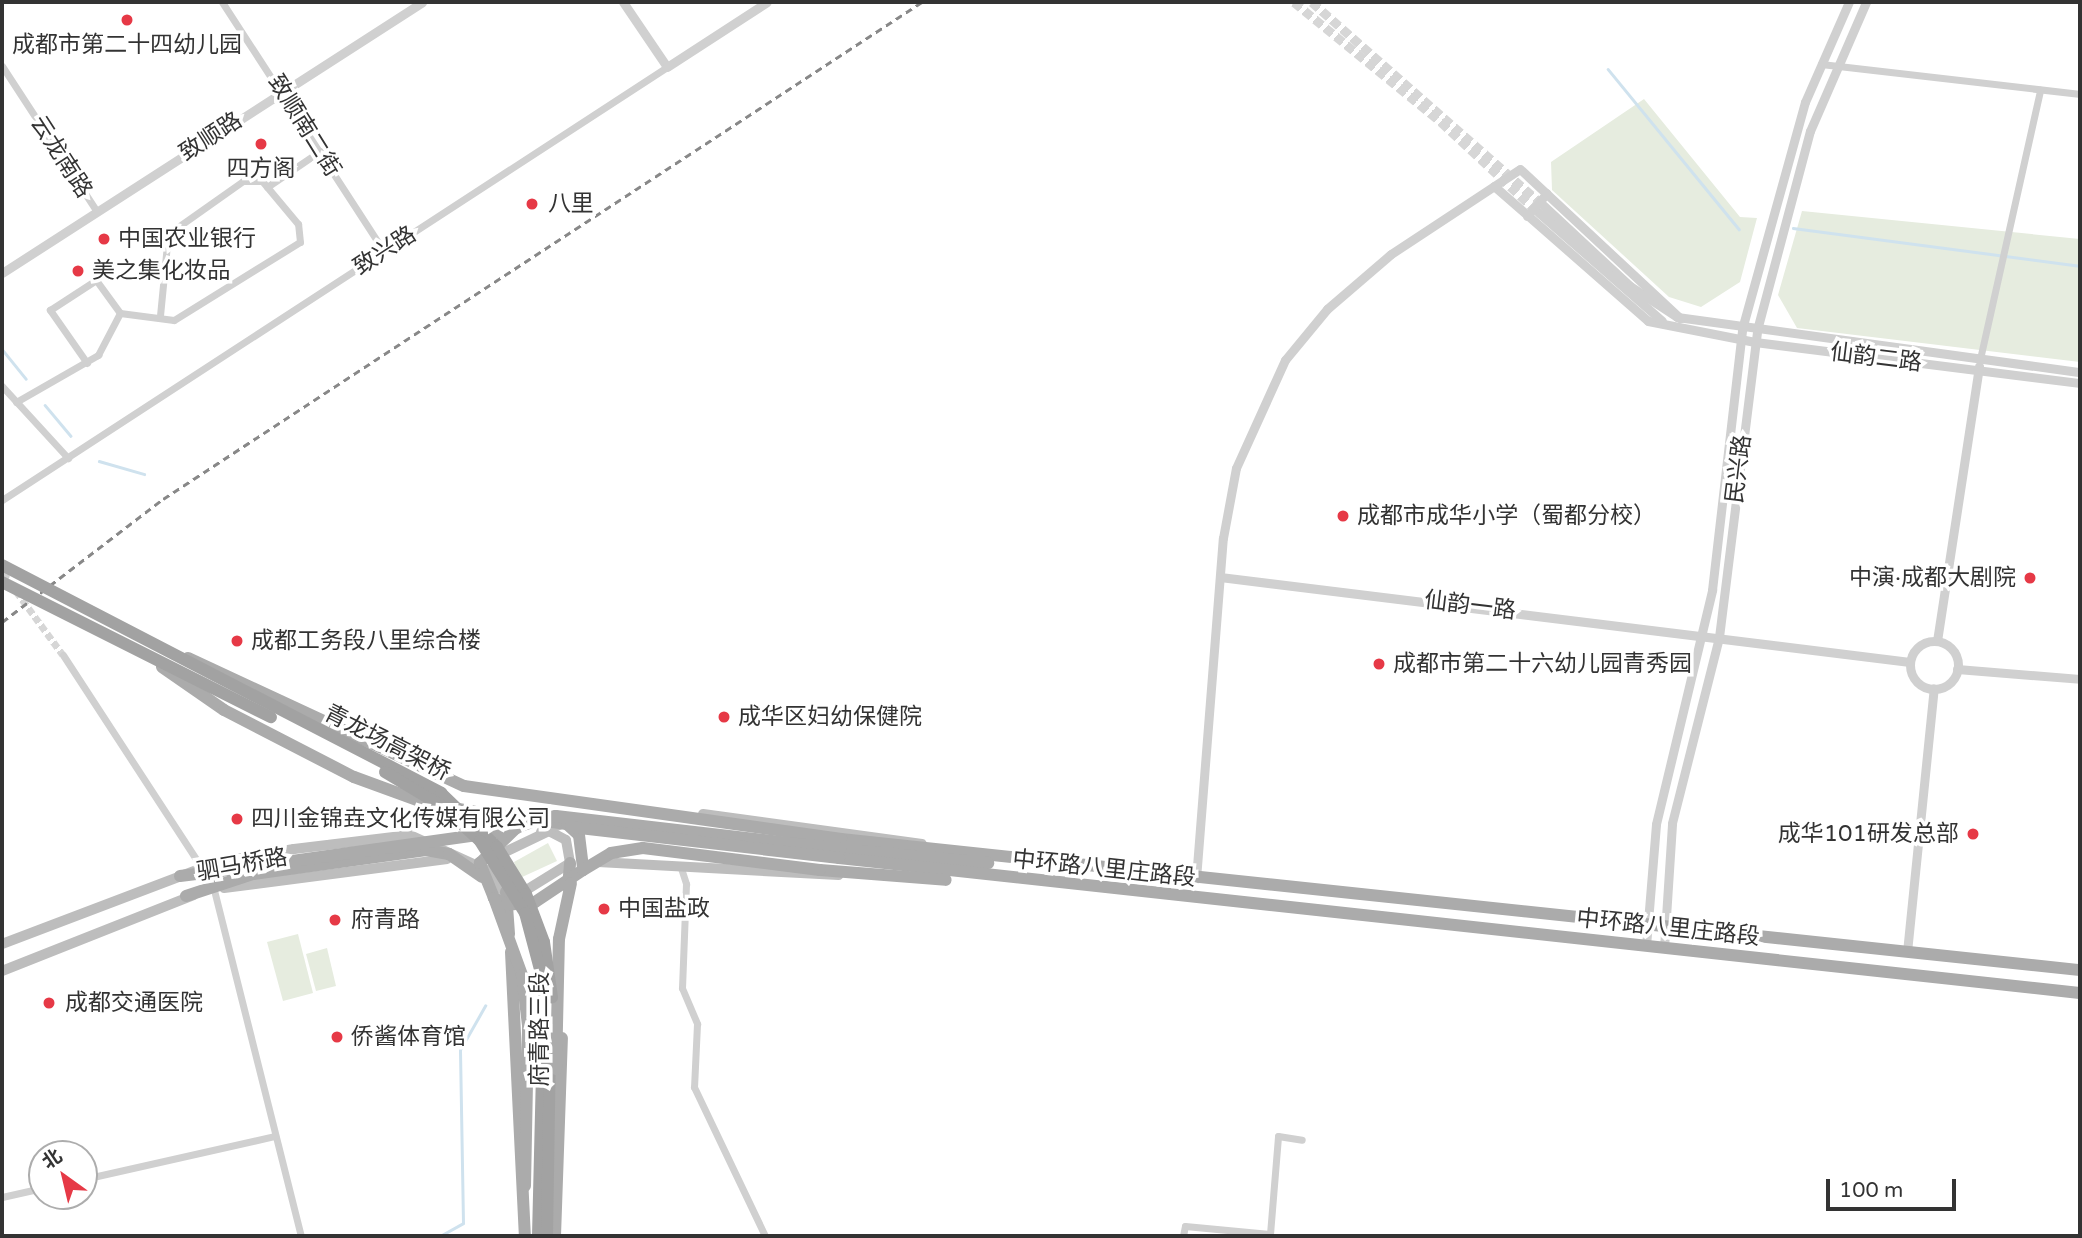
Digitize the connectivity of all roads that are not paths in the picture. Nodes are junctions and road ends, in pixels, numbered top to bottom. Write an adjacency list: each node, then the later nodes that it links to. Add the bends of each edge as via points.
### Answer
1 (222, 2): 11 (street, 致顺南二街)
2 (422, 2): 11 (street, 致顺路)
3 (624, 2): 10 (street)
4 (767, 2): 10 (street, 致兴路)
5 (1849, 2): 7 (street, 民兴路)
6 (1866, 2): 9 (street, 民兴路)
7 (1821, 64): 9 (street); 26 (street, 民兴路)
8 (2, 66): 18 (street, 云龙南路)
9 (1835, 66): 12 (street); 27 (street, 民兴路, via 1810,131)
10 (667, 67): 20 (street, 致兴路)
11 (282, 90): 14 (street, 致顺南二街); 18 (street, 致顺路)
12 (2040, 90): 13 (street); 30 (street)
13 (2080, 94)
14 (320, 151): 16 (street); 20 (street, 致顺南二街)
15 (1494, 186): 17 (street, via 1520,169); 19 (street, 仙韵二路); 40 (street, via 1391,254 1327,309 1285,360 1236,468)
16 (267, 187): 23 (street, via 256,178 243,181 173,228); 23 (street, via 298,224 300,243 196,310 174,320)
17 (1547, 193): 19 (street); 24 (street)
18 (97, 212): 21 (street, 致顺路)
19 (1527, 216): 25 (street, 仙韵二路, via 1631,312)
20 (384, 251): 37 (street, 致兴路)
21 (2, 273)
22 (120, 313): 23 (street); 31 (street); 31 (street, via 96,280 50,310)
23 (160, 315)
24 (1680, 318): 25 (street, 仙韵二路, via 1640,294 1540,208 1637,304); 26 (street, 仙韵二路)
25 (1674, 327): 28 (street, 仙韵二路)
26 (1742, 329): 27 (street, 仙韵二路); 28 (street, 民兴路)
27 (1757, 330): 29 (street, 民兴路); 30 (street, 仙韵二路)
28 (1741, 340): 29 (street, 仙韵二路); 41 (street, 民兴路)
29 (1755, 342): 32 (street, 仙韵二路); 42 (street, 民兴路)
30 (1980, 359): 32 (street); 33 (street, 仙韵二路)
31 (87, 363): 36 (street)
32 (1979, 370): 34 (street, 仙韵二路); 43 (street)
33 (2080, 372)
34 (2080, 383)
35 (2, 386): 36 (street)
36 (16, 402): 37 (street)
37 (68, 458): 38 (street, 致兴路)
38 (2, 500)
39 (3, 574): 44 (highway, 青龙场高架桥, bridge); 47 (highway, 青龙场高架桥, bridge)
40 (1220, 577): 41 (street, 仙韵一路); 62 (street)
41 (1703, 635): 42 (street, 仙韵一路); 68 (street, 民兴路, via 1656,824)
42 (1719, 637): 46 (street, 仙韵一路); 69 (street, 民兴路, via 1672,823)
43 (1937, 641): 46 (street, via 1917,649); 48 (street, via 1955,653)
44 (165, 650): 54 (main road, 中环路八里庄路段, bridge, via 228,671 372,748 464,786); 87 (highway, 青龙场高架桥, bridge, via 441,793 497,847 526,894 548,964)
45 (63, 655): 58 (street)
46 (1910, 662): 50 (street, via 1919,683)
47 (159, 665): 54 (main road, 中环路八里庄路段, bridge, via 224,710 354,777 425,803 613,834); 86 (highway, 青龙场高架桥, bridge, via 422,793 465,826 494,860 525,913 544,997)
48 (1957, 669): 49 (street); 50 (street, via 1949,683)
49 (2080, 679)
50 (1934, 688): 73 (street)
51 (540, 826): 52 (main road, bridge); 53 (main road, via 617,804 900,836); 54 (main road, bridge, via 562,817); 55 (main road, via 566,840); 59 (main road, bridge, via 567,824 579,835); 66 (main road, via 503,853)
52 (515, 829): 63 (main road, bridge); 66 (main road, bridge, via 489,847 480,863)
53 (931, 847): 54 (main road, 中环路八里庄路段); 57 (main road, 中环路八里庄路段)
54 (840, 849): 57 (main road); 65 (main road, 中环路八里庄路段)
55 (570, 863): 56 (main road); 66 (main road, via 528,889); 77 (main road, 府青路三段, via 560,976 564,1090)
56 (680, 864): 60 (main road, via 815,878); 89 (street, via 686,884 682,988 697,1024 694,1087)
57 (1044, 864): 62 (main road, 中环路八里庄路段)
58 (202, 868): 61 (main road, 驷马桥路); 66 (main road, 驷马桥路, via 410,835)
59 (583, 870): 60 (main road, bridge, via 611,852 634,848); 64 (main road, bridge)
60 (862, 873): 65 (main road)
61 (180, 876): 63 (main road); 70 (main road, 驷马桥路)
62 (1196, 879): 68 (main road, 中环路八里庄路段)
63 (219, 881): 66 (main road, via 426,850 449,854); 67 (main road); 78 (street)
64 (571, 883): 66 (main road, bridge, via 535,902 508,905); 77 (main road, bridge, via 559,930)
65 (1033, 883): 71 (main road, 中环路八里庄路段)
66 (494, 885): 83 (main road, 府青路三段, via 518,1027 517,1169); 83 (main road, bridge, via 522,975 528,1025)
67 (186, 896): 75 (main road, 驷马桥路)
68 (1647, 925): 69 (main road, 中环路八里庄路段); 71 (street, 民兴路)
69 (1665, 927): 72 (street, 民兴路); 73 (main road, 中环路八里庄路段)
70 (2, 944)
71 (1646, 946): 72 (main road, 中环路八里庄路段)
72 (1664, 948): 76 (main road, 中环路八里庄路段)
73 (1907, 952): 74 (main road, 中环路八里庄路段)
74 (2080, 970)
75 (2, 971)
76 (2080, 993)
77 (556, 1116): 88 (main road, 府青路三段)
78 (275, 1136): 80 (street); 84 (street)
79 (1302, 1140): 90 (street, via 1278,1136 1270,1234 1185,1226)
80 (98, 1176)
81 (28, 1191): 82 (street)
82 (2, 1197)
83 (525, 1203): 85 (main road, 府青路三段)
84 (301, 1236)
85 (524, 1236)
86 (538, 1236)
87 (547, 1236)
88 (555, 1236)
89 (765, 1236)
90 (1183, 1236)

